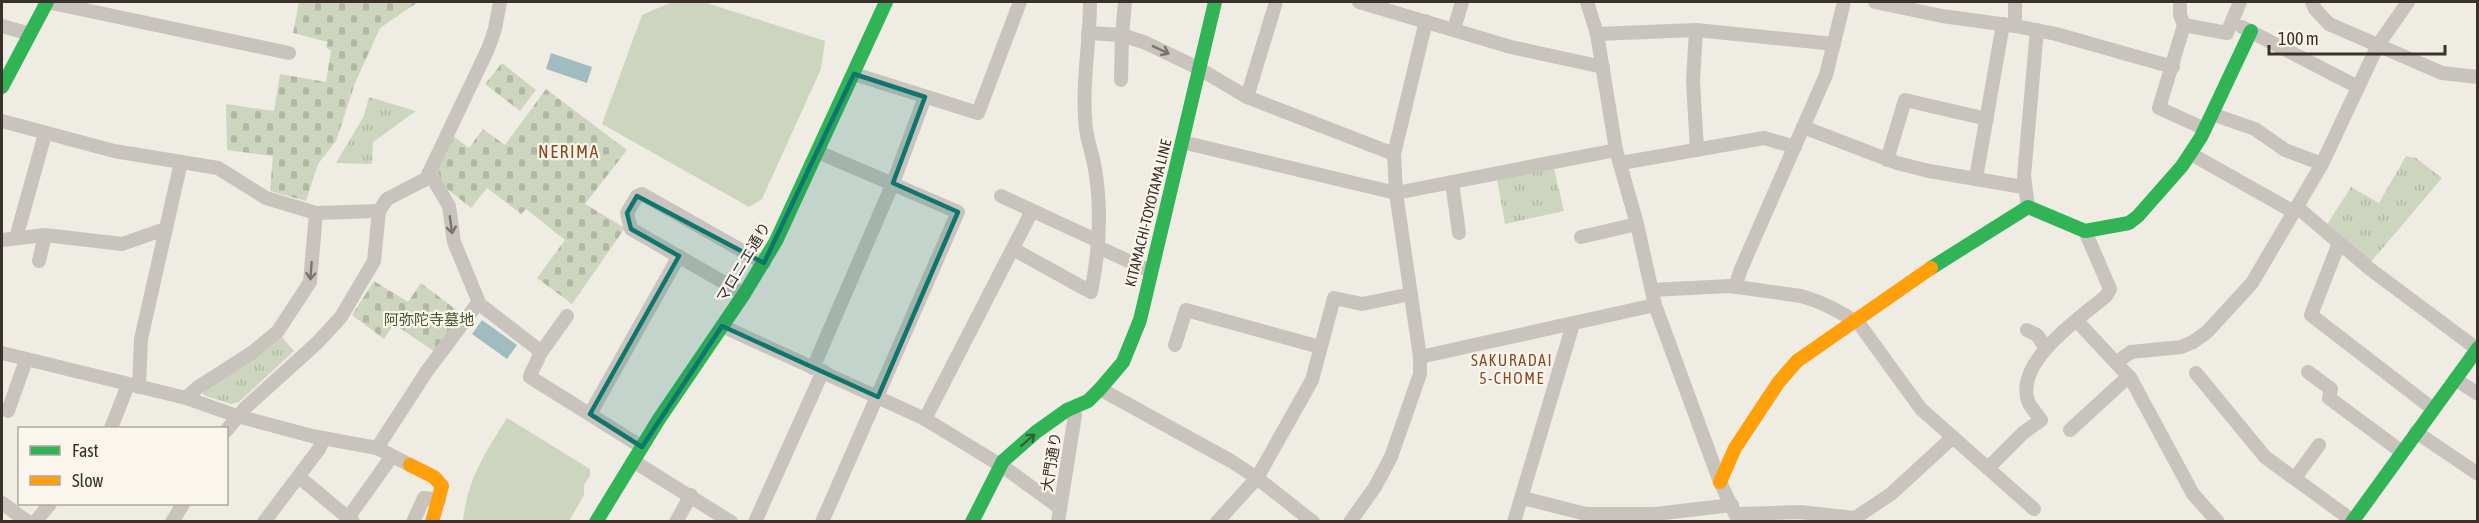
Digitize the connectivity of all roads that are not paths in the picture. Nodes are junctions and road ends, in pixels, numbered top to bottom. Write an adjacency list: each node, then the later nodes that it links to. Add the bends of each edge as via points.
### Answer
1 (47, 2): 29 (street); 34 (street)
2 (500, 2): 61 (street, via 488,49)
3 (886, 2): 38 (street, マロニエ通り)
4 (1020, 2): 43 (street, via 978,113)
5 (1090, 2): 28 (street)
6 (1125, 2): 31 (street)
7 (1215, 2): 37 (street, KITAMACHI-TOYOTAMA LINE)
8 (1276, 2): 44 (street)
9 (1359, 2): 19 (street)
10 (1462, 2): 24 (street)
11 (1587, 2): 30 (street)
12 (1844, 2): 32 (street)
13 (1875, 2): 21 (street)
14 (2015, 2): 21 (street)
15 (2180, 2): 22 (street)
16 (2240, 2): 20 (street)
17 (2312, 2): 33 (street, via 2329,24)
18 (2408, 2): 33 (street)
19 (1426, 21): 24 (street); 55 (street)
20 (2232, 22): 22 (street, via 2227,33); 27 (street)
21 (2009, 25): 26 (street); 46 (street)
22 (2184, 25): 36 (street)
23 (2, 26): 29 (street)
24 (1454, 29): 35 (street, via 1511,47)
25 (1696, 30): 30 (street); 32 (street); 53 (street, via 1693,81)
26 (2037, 30): 36 (street); 65 (street)
27 (2251, 31): 42 (street); 45 (street)
28 (1088, 33): 31 (street); 82 (street, via 1086,130 1096,170)
29 (30, 34): 41 (street)
30 (1597, 34): 35 (street)
31 (1122, 35): 37 (street, one-way to 37); 40 (street)
32 (1834, 44): 48 (street, via 1826,75)
33 (2378, 45): 39 (street, via 2442,74); 42 (street)
34 (289, 53)
35 (1603, 66): 57 (street)
36 (2173, 67): 49 (street, via 2158,108)
37 (1198, 68): 44 (street); 51 (street, KITAMACHI-TOYOTAMA LINE)
38 (854, 74): 43 (street); 54 (street, マロニエ通り)
39 (2478, 77)
40 (1121, 80)
41 (2, 87)
42 (2358, 87): 60 (street)
43 (925, 97): 64 (street)
44 (1246, 97): 55 (street)
45 (2212, 114): 49 (street); 60 (street, via 2255,129 2285,150)
46 (1987, 118): 58 (street, via 1905,100); 62 (street)
47 (2, 121): 50 (street)
48 (1803, 127): 52 (street); 58 (street)
49 (2205, 129): 56 (street)
50 (45, 134): 59 (street); 79 (street)
51 (1182, 142): 66 (street); 87 (street, KITAMACHI-TOYOTAMA LINE)
52 (1795, 147): 53 (street, via 1764,138); 88 (street)
53 (1697, 150): 57 (street)
54 (818, 152): 64 (street); 86 (street, マロニエ通り)
55 (1394, 154): 66 (street)
56 (2191, 154): 69 (street); 75 (street, via 2129,223)
57 (1619, 157): 63 (street); 73 (street)
58 (1887, 159): 62 (street)
59 (181, 162): 72 (street, via 218,168 266,198); 74 (street)
60 (2322, 164): 69 (street)
61 (429, 172): 70 (street, via 426,179 387,199); 92 (street, one-way to 92, via 448,206 453,242)
62 (1976, 178): 65 (street)
63 (1452, 182): 66 (street); 76 (street)
64 (893, 183): 109 (street); 117 (street, via 958,212)
65 (2023, 187): 68 (street)
66 (1396, 193): 91 (street)
67 (1001, 196): 71 (street)
68 (2028, 207): 75 (street); 95 (street, via 1955,251)
69 (2296, 209): 81 (street); 108 (street, via 2252,282 2207,332 2181,347 2130,352)
70 (379, 211): 72 (street); 123 (street, via 374,261 341,317)
71 (1032, 211): 82 (street); 83 (street)
72 (316, 213): 118 (street, one-way to 118, via 310,282 278,331)
73 (1637, 224): 78 (street); 89 (street)
74 (165, 230): 77 (street, via 122,244); 114 (street)
75 (2085, 231): 96 (street, via 2110,290)
76 (1459, 233)
77 (45, 235): 79 (street); 85 (street)
78 (1581, 237)
79 (16, 238): 80 (street)
80 (2, 240)
81 (2339, 243): 103 (street); 120 (street, via 2311,315)
82 (1098, 244): 83 (street, via 1091,292); 87 (street)
83 (1013, 249): 124 (street)
84 (679, 256): 86 (street, via 631,229 627,213 637,196 642,194); 90 (street); 122 (street)
85 (39, 261)
86 (764, 263): 90 (street, マロニエ通り)
87 (1150, 271): 115 (street, KITAMACHI-TOYOTAMA LINE, via 1129,351)
88 (1736, 287): 89 (street); 95 (street, via 1810,298)
89 (1652, 290): 93 (street)
90 (744, 294): 98 (street, マロニエ通り)
91 (1411, 294): 101 (street, via 1362,304 1334,298); 106 (street)
92 (478, 303): 105 (street); 133 (street)
93 (1655, 305): 97 (street); 143 (street)
94 (567, 316): 105 (street)
95 (1855, 321): 129 (street, via 1921,409); 143 (street, via 1788,369 1735,448)
96 (2077, 321): 102 (street); 108 (street)
97 (1573, 324): 106 (street); 145 (street)
98 (722, 326): 109 (street); 132 (street, マロニエ通り)
99 (2027, 330): 102 (street, via 2037,335)
100 (1175, 345): 101 (street, via 1186,310)
101 (1320, 347): 141 (street, via 1312,380)
102 (2045, 347): 138 (street, via 2027,378 2028,402 2041,420)
103 (2477, 348): 113 (street)
104 (2, 353): 107 (street)
105 (540, 354): 122 (street, via 530,376)
106 (1420, 357): 169 (street, via 1420,374 1391,457)
107 (26, 360): 114 (street); 121 (street)
108 (2117, 362): 112 (street)
109 (818, 370): 117 (street); 164 (street)
110 (2308, 372): 134 (street, via 2331,389 2329,398)
111 (2196, 373): 142 (street, via 2265,457)
112 (2129, 376): 127 (street); 171 (street, via 2193,494)
113 (2455, 379): 116 (street); 120 (street)
114 (133, 386): 118 (street); 125 (street)
115 (1100, 389): 119 (street, KITAMACHI-TOYOTAMA LINE); 141 (street)
116 (2478, 394)
117 (879, 397): 124 (street); 165 (street)
118 (186, 398): 123 (street)
119 (1073, 408): 137 (street, KITAMACHI-TOYOTAMA LINE, one-way to 119, via 1036,432); 152 (street, 大門通り)
120 (2433, 409): 128 (street)
121 (8, 411)
122 (590, 414): 132 (street)
123 (237, 416): 126 (street); 130 (street)
124 (925, 419): 137 (street)
125 (112, 427)
126 (228, 428)
127 (2070, 430)
128 (2416, 432): 134 (street); 139 (street)
129 (1953, 437): 138 (street); 151 (street, via 1891,494 1855,518 1800,512)
130 (324, 438): 133 (street); 140 (street)
131 (2319, 445): 142 (street)
132 (642, 447): 136 (street, マロニエ通り)
133 (377, 448): 135 (street)
134 (2402, 452): 155 (street)
135 (392, 456): 146 (street, via 440,482); 153 (street)
136 (633, 461): 144 (street); 154 (street, マロニエ通り)
137 (1000, 465): 152 (street); 166 (street)
138 (1988, 468): 150 (street)
139 (2478, 474)
140 (299, 477): 153 (street); 159 (street)
141 (1257, 478): 167 (street); 168 (street)
142 (2295, 478): 155 (street)
143 (1719, 482): 151 (street)
144 (691, 495): 162 (street); 163 (street)
145 (1523, 498): 151 (street, via 1586,514); 170 (street)
146 (439, 500): 160 (street, via 424,498); 161 (street)
147 (2, 503): 156 (street)
148 (49, 505): 157 (street)
149 (182, 505): 158 (street)
150 (2034, 509)
151 (1736, 513)
152 (1059, 515)
153 (351, 520)
154 (596, 521)
155 (2352, 521)
156 (28, 522)
157 (35, 522)
158 (172, 522)
159 (264, 522)
160 (413, 522)
161 (432, 522)
162 (676, 522)
163 (731, 522)
164 (755, 522)
165 (822, 522)
166 (972, 522)
167 (1217, 522)
168 (1312, 522)
169 (1350, 522)
170 (1514, 522)
171 (2218, 522)

